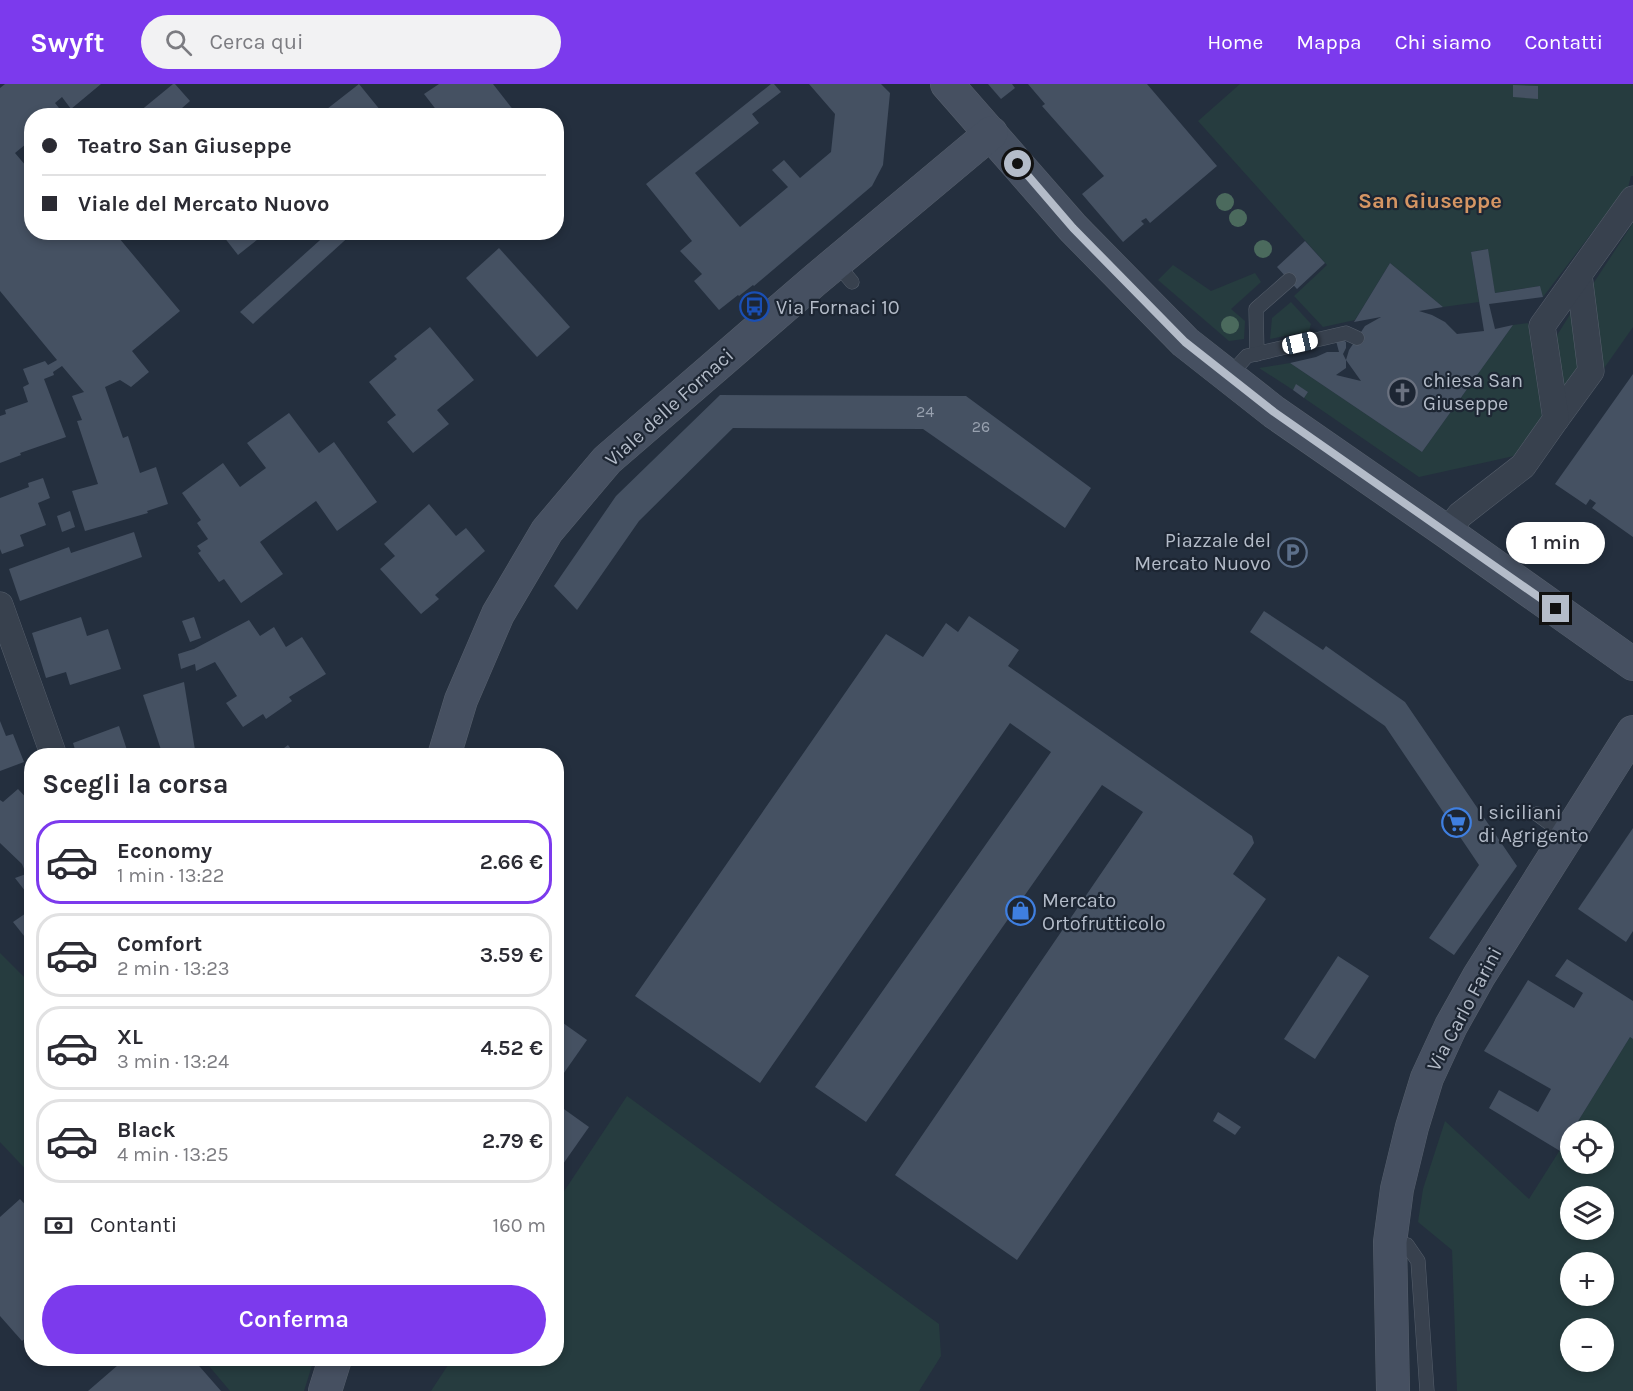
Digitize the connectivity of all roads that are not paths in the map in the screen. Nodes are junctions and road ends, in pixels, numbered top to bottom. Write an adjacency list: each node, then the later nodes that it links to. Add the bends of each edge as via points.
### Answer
1 (947, 84): 2 (street)
2 (991, 133): 8 (street, via 1152,311); 15 (street, Viale delle Fornaci, via 844,272 716,365 607,460 547,531 498,614 461,700)
3 (1633, 199): 4 (street)
4 (1579, 275): 9 (street, via 1590,371); 9 (street, via 1542,326)
5 (1289, 280): 7 (lane, via 1256,309)
6 (1357, 338): 7 (lane, via 1346,333)
7 (1257, 354): 8 (lane, via 1247,356)
8 (1228, 377): 10 (street)
9 (1556, 419): 10 (street, via 1523,466 1460,515)
10 (1447, 532): 12 (street)
11 (0, 605): 14 (street)
12 (1633, 664)
13 (1633, 732): 17 (street, Via Carlo Farini)
14 (51, 748)
15 (446, 748)
16 (1537, 814): 17 (lane)
17 (1568, 837): 18 (street, Via Carlo Farini, via 1479,976 1450,1026 1427,1078 1397,1189)
18 (1390, 1242): 21 (street, Via Carlo Farini); 22 (lane, via 1407,1245 1418,1261)
19 (333, 1366): 20 (street)
20 (324, 1391)
21 (1393, 1391)
22 (1427, 1391)

